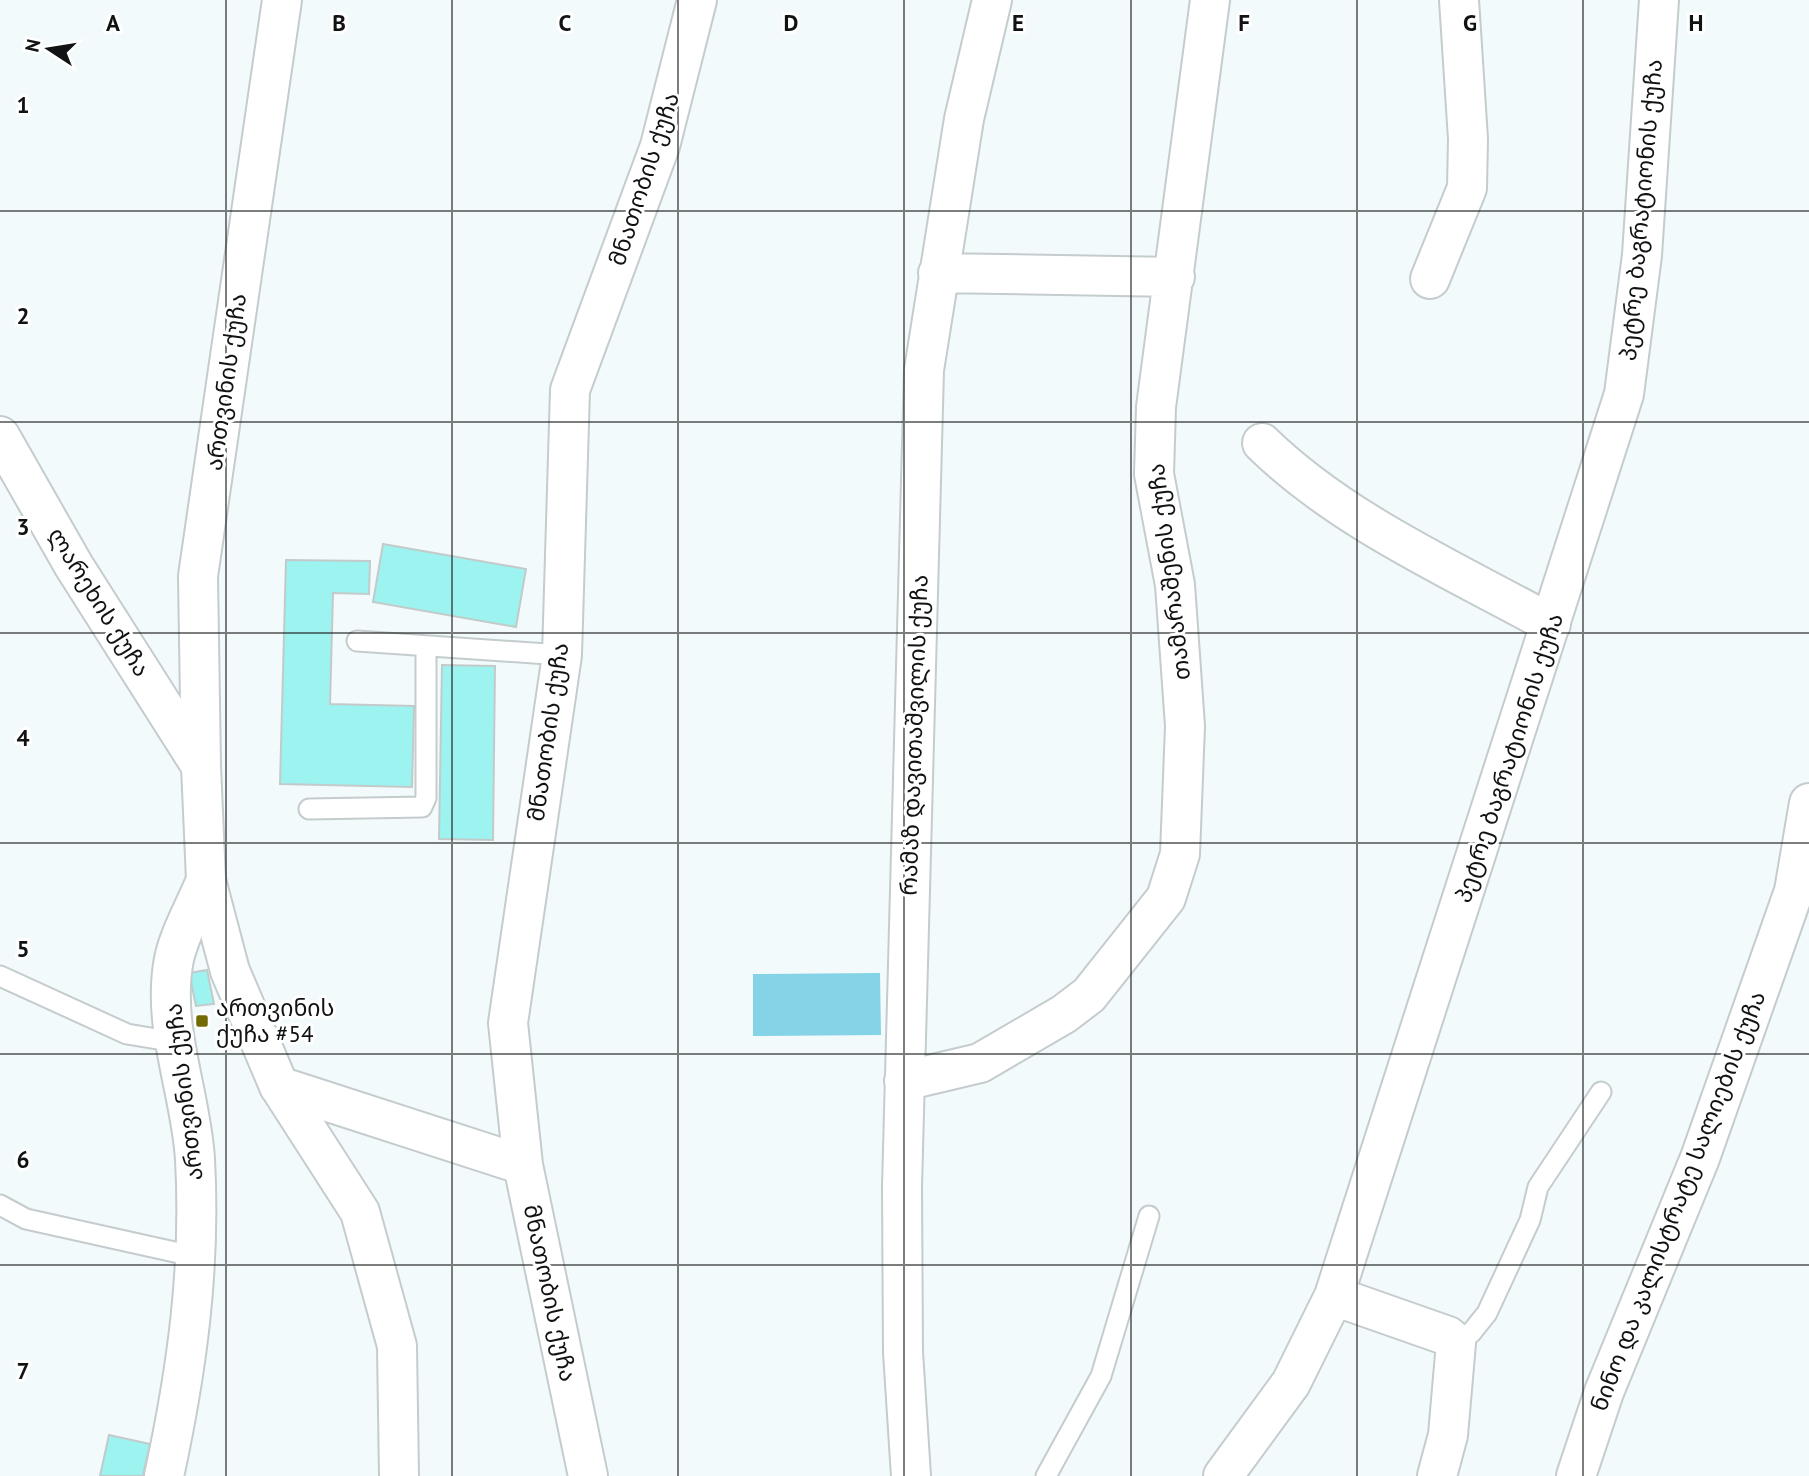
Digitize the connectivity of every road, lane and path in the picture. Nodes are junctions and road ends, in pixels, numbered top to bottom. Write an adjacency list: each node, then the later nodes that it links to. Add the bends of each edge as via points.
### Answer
1 (282, 0): 16 (street, ართვინის ქუჩა, via 198,576)
2 (697, 0): 15 (street, მნათობის ქუჩა, via 660,146 570,390)
3 (992, 0): 7 (street, რამაზ დავითაშვილის ქუჩა, via 964,119)
4 (1210, 0): 8 (street, თამარაშენის ქუჩა)
5 (1459, 0): 9 (street, via 1467,188)
6 (1659, 0): 12 (street, პეტრე ბაგრატიონის ქუჩა, via 1642,256 1625,394)
7 (938, 273): 8 (street); 23 (street, რამაზ დავითაშვილის ქუჩა, via 924,370)
8 (1175, 277): 23 (street, თამარაშენის ქუჩა, via 1156,407 1154,474 1175,585 1185,726 1180,854 1166,898 1089,995 1064,1014 980,1063)
9 (1430, 279)
10 (0, 436): 16 (street, ლარეხის ქუჩა, via 74,566)
11 (1262, 443): 12 (street, via 1326,499)
12 (1551, 624): 30 (street, პეტრე ბაგრატიონის ქუჩა)
13 (357, 641): 14 (lane)
14 (426, 646): 15 (lane); 18 (lane, via 426,798 422,807)
15 (562, 655): 26 (street, მნათობის ქუჩა, via 508,1023)
16 (201, 766): 19 (street, ართვინის ქუჩა)
17 (1809, 803): 20 (street, ნინო და კალისტრატე სალიების ქუჩა)
18 (309, 809)
19 (206, 880): 22 (street, ართვინის ქუჩა, via 175,956); 24 (street, via 230,971)
20 (1801, 891): 39 (street, ნინო და კალისტრატე სალიების ქუჩა, via 1700,1158 1604,1392)
21 (0, 976): 22 (lane, via 127,1034)
22 (175, 1042): 29 (street, ართვინის ქუჩა, via 195,1158)
23 (904, 1081): 35 (street, რამაზ დავითაშვილის ქუჩა, via 903,1352)
24 (279, 1086): 26 (street); 33 (street, via 360,1212 397,1346)
25 (1601, 1092): 31 (lane, via 1538,1186 1530,1220 1487,1314)
26 (523, 1165): 34 (street, მნათობის ქუჩა)
27 (0, 1205): 29 (lane, via 26,1219)
28 (1149, 1216): 36 (lane, via 1101,1376)
29 (197, 1257): 32 (street, ართვინის ქუჩა, via 184,1382)
30 (1334, 1296): 31 (street, via 1448,1336); 37 (street, პეტრე ბაგრატიონის ქუჩა, via 1291,1382)
31 (1456, 1343): 38 (street, via 1448,1435)
32 (164, 1476)
33 (399, 1476)
34 (588, 1476)
35 (911, 1476)
36 (1046, 1476)
37 (1223, 1476)
38 (1437, 1476)
39 (1576, 1476)

